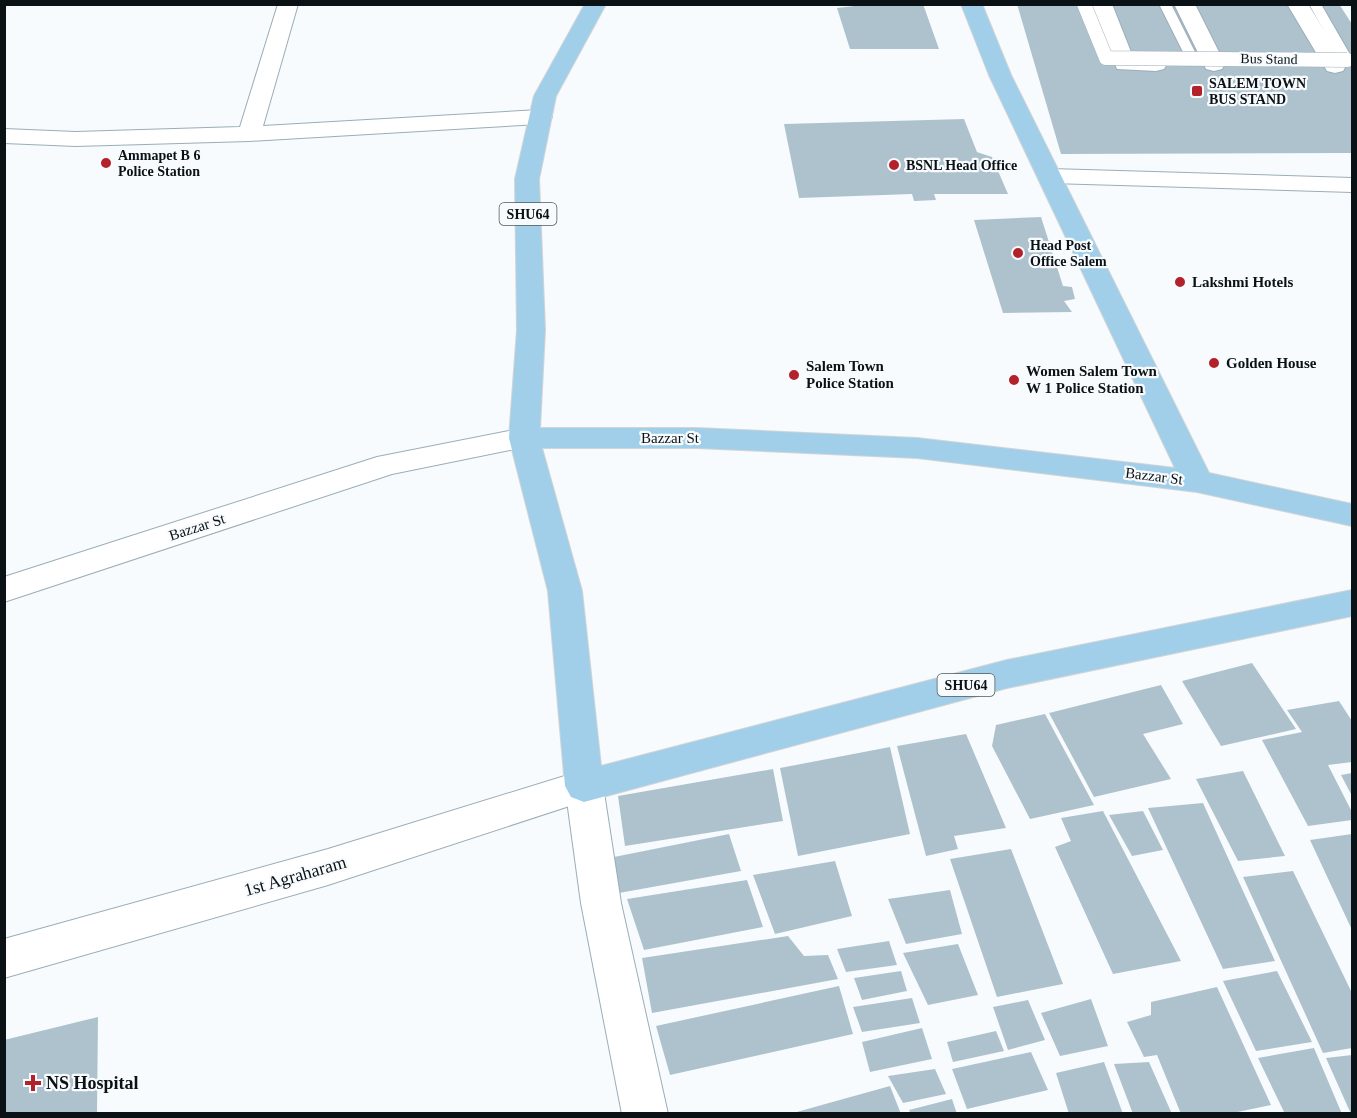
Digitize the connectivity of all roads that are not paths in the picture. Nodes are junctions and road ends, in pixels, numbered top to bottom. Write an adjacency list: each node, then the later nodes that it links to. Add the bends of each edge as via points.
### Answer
1 (288, 4): 13 (street)
2 (596, 4): 12 (main road, SHU64, via 545,96)
3 (971, 4): 15 (main road, via 1000,75)
4 (1084, 4): 10 (lane, Bus Stand, bridge, via 1106,58)
5 (1101, 4): 11 (street, via 1125,64)
6 (1165, 4): 10 (lane)
7 (1184, 4): 11 (street)
8 (1298, 4): 11 (street, via 1335,66)
9 (1315, 4): 10 (lane, Bus Stand, bridge, via 1347,60)
10 (1192, 58)
11 (1214, 64)
12 (540, 117): 13 (street); 17 (main road, SHU64, via 527,179 531,330)
13 (249, 134): 14 (street)
14 (4, 136)
15 (1051, 176): 16 (street); 18 (main road)
16 (1353, 185)
17 (524, 438): 18 (main road, Bazzar St, via 696,438 917,448); 20 (street, Bazzar St, via 388,464); 22 (main road, SHU64, via 565,591)
18 (1197, 481): 19 (main road, Bazzar St)
19 (1353, 515)
20 (4, 590)
21 (1353, 603): 22 (main road, SHU64, via 1007,674)
22 (584, 786): 23 (street, 1st Agraharam, via 328,867); 24 (street, via 601,903)
23 (4, 959)
24 (645, 1113)

